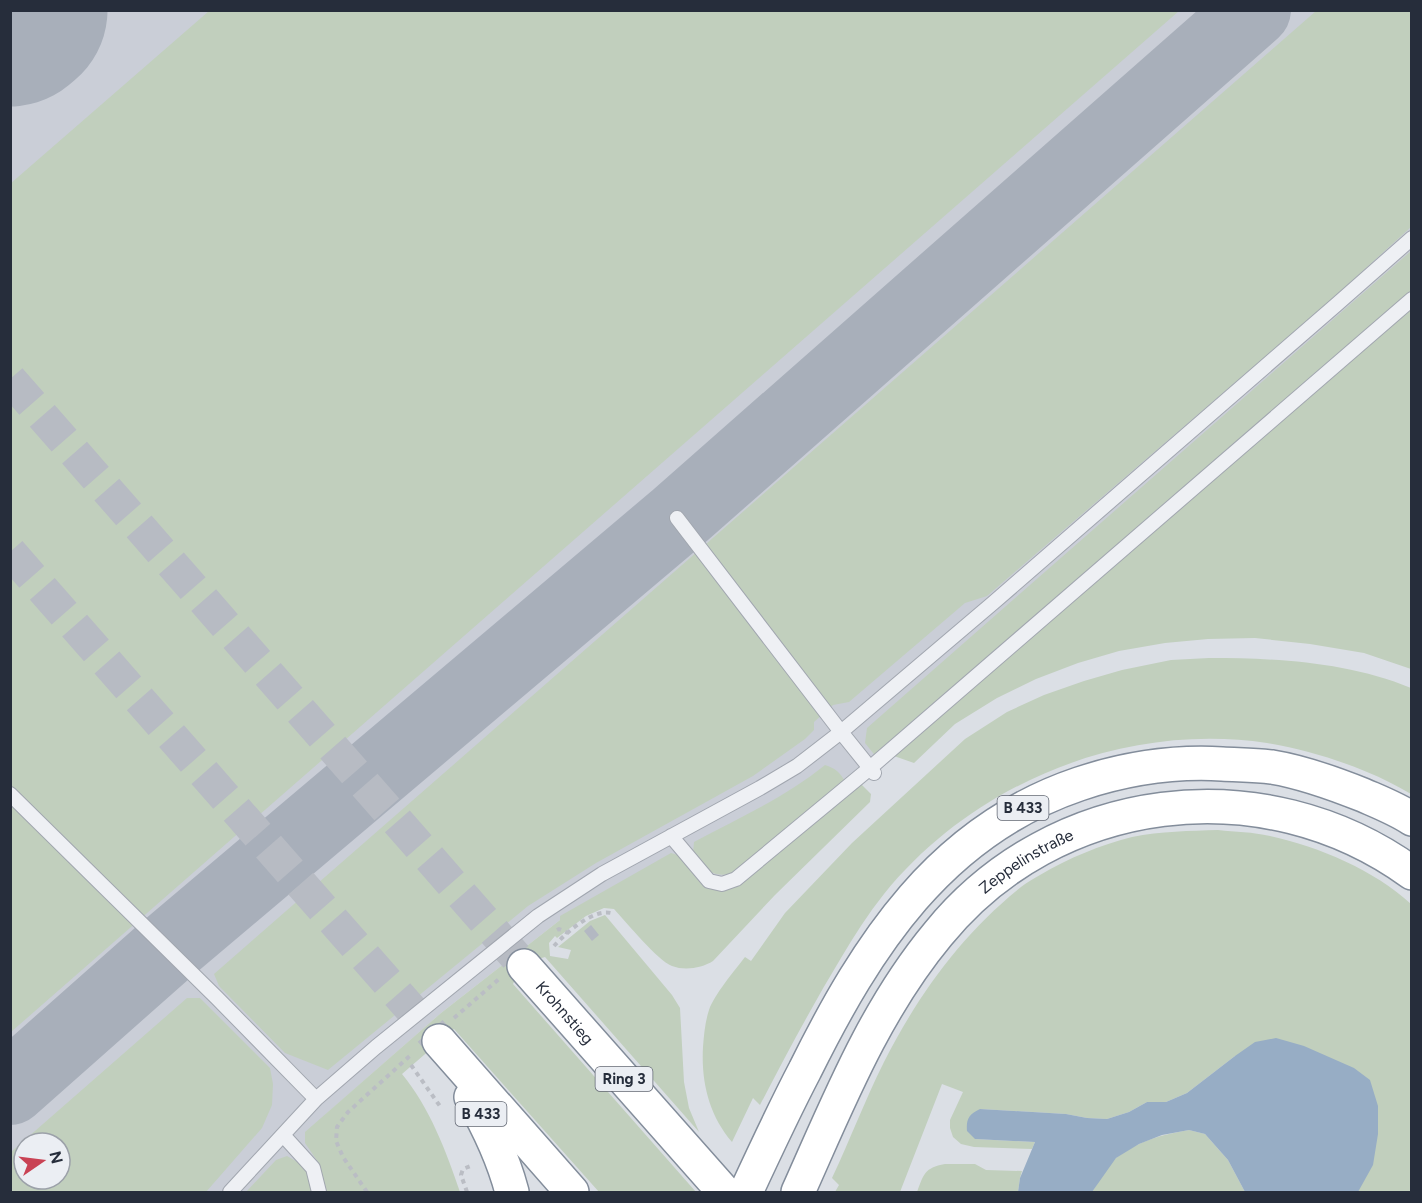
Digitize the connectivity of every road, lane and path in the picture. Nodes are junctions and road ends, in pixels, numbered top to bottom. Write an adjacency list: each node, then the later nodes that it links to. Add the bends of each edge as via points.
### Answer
1 (1412, 238): 4 (lane)
2 (1412, 299): 5 (lane)
3 (677, 518): 4 (lane)
4 (841, 732): 5 (lane); 8 (lane, via 796,766)
5 (872, 771): 8 (lane, via 736,879 722,884 709,881)
6 (10, 794): 15 (lane)
7 (1412, 819): 24 (highway, B 433, via 1373,799 1307,775 1272,767 1215,763 1143,766 1096,778 1037,801 948,861 893,921 845,994 815,1049)
8 (671, 836): 15 (lane, via 602,874 538,916)
9 (1412, 873): 25 (highway, Zeppelinstraße / B 433, via 1362,843 1331,830 1248,808 1197,806 1151,810 1102,822 1055,840 1013,865 973,896 924,951 854,1066)
10 (611, 913): 12 (path, via 588,918)
11 (552, 932): 12 (path, via 559,929)
12 (568, 933): 13 (path)
13 (554, 946)
14 (524, 966): 23 (highway, Krohnstieg / Ring 3)
15 (316, 1099): 16 (lane)
16 (283, 1135): 18 (lane); 19 (lane, via 313,1168)
17 (474, 1164): 20 (path, via 463,1169 461,1175)
18 (230, 1192)
19 (320, 1192)
20 (467, 1192)
21 (513, 1192): 22 (highway, B 433, via 500,1152 439,1041)
22 (572, 1192)
23 (724, 1192)
24 (746, 1192)
25 (798, 1192)

